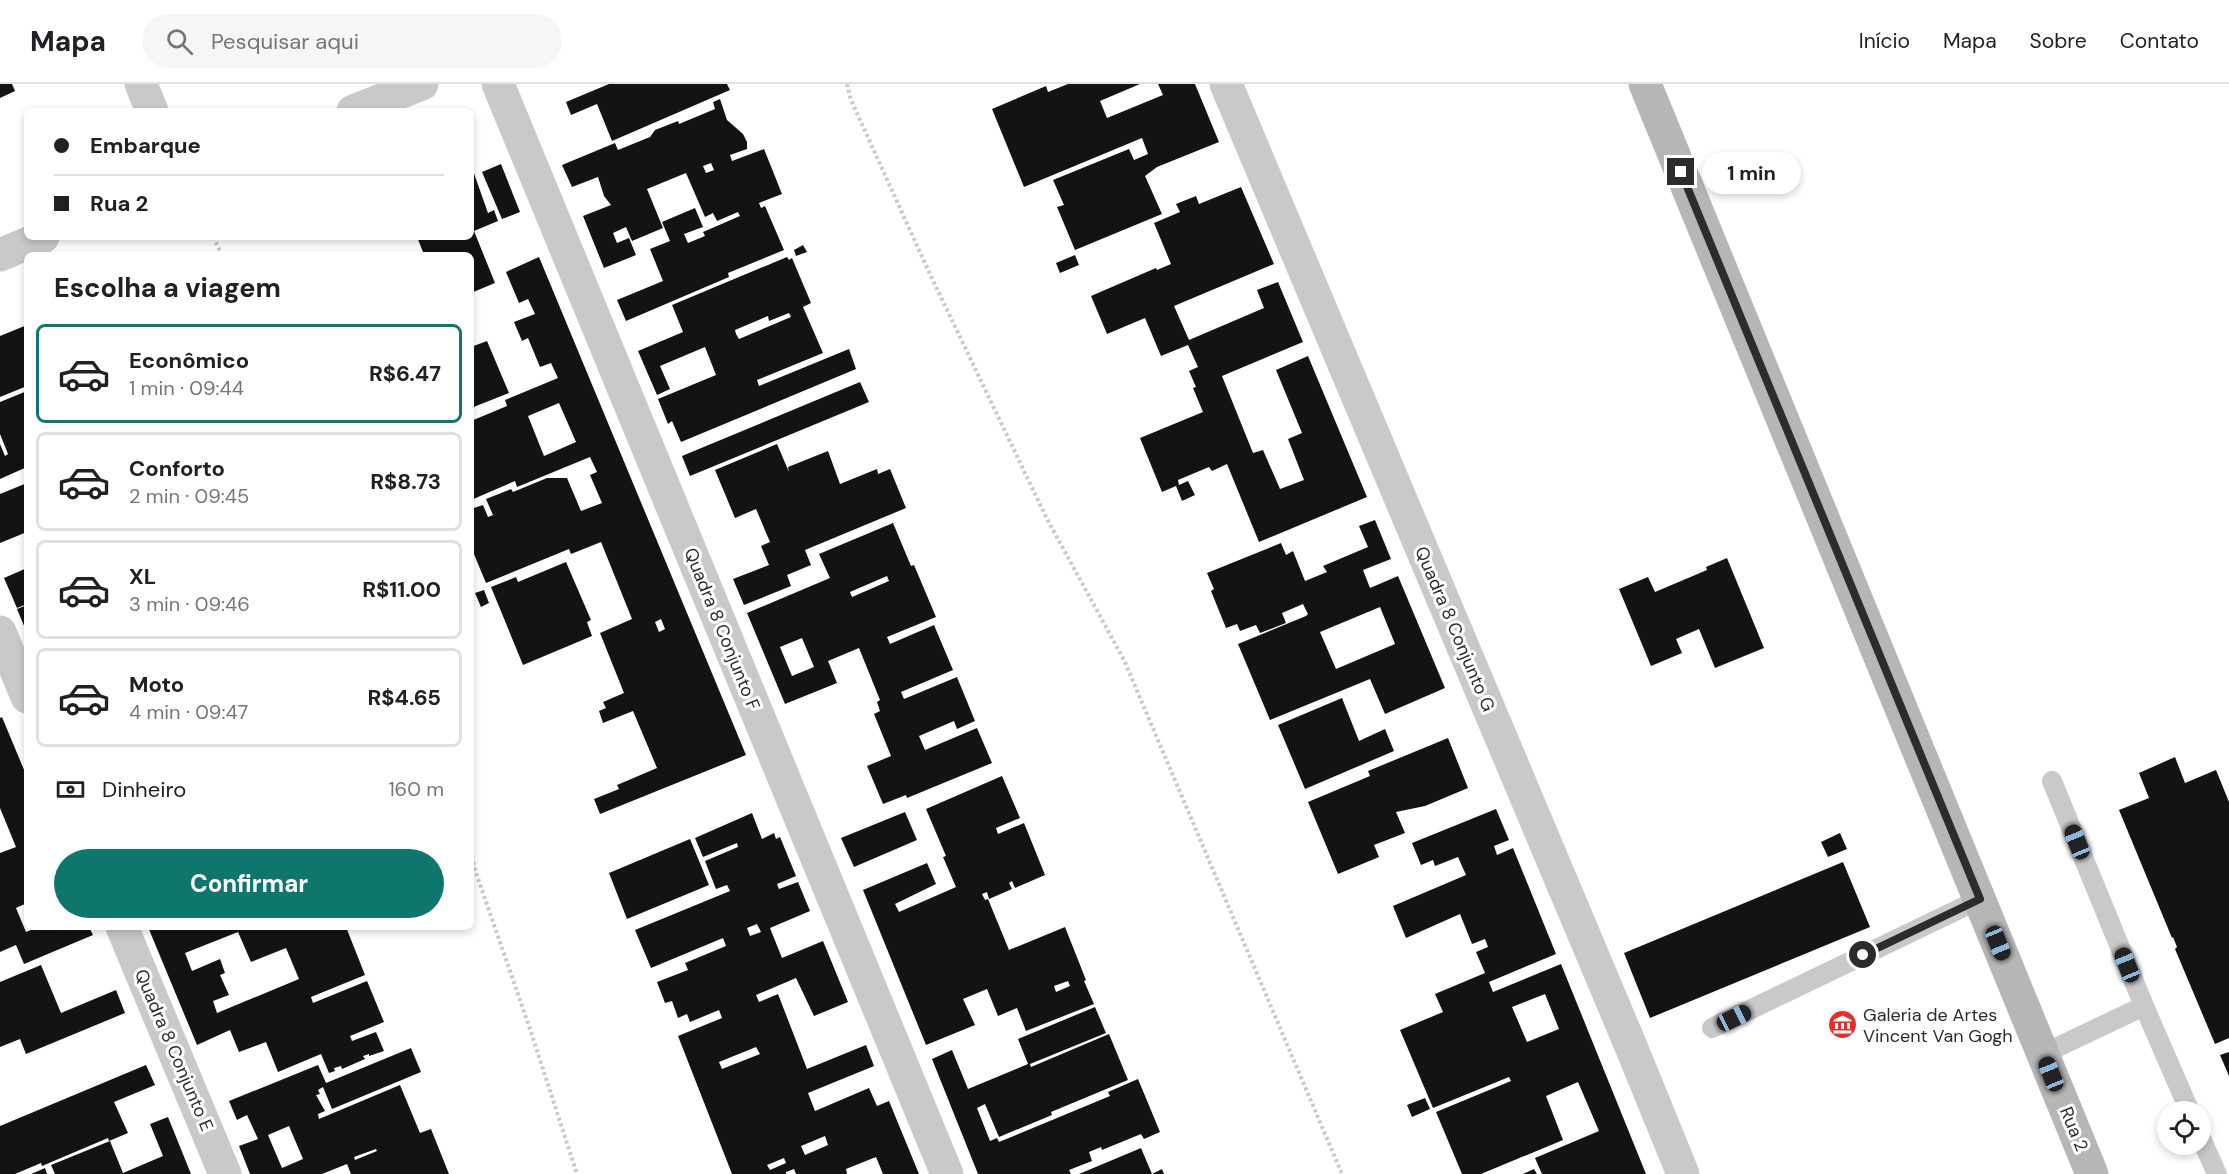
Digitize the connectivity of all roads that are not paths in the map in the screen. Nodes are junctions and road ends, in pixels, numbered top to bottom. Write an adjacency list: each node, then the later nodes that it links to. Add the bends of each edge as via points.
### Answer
1 (141, 84): 6 (street)
2 (422, 84): 7 (street)
3 (498, 84): 21 (street, Quadra 8 Conjunto F)
4 (1226, 84): 22 (street, Quadra 8 Conjunto G)
5 (1645, 84): 13 (street, Rua 2)
6 (151, 108)
7 (360, 108)
8 (36, 240): 9 (street)
9 (0, 255)
10 (0, 632): 11 (street)
11 (24, 690)
12 (2052, 780): 15 (lane)
13 (1980, 899): 16 (lane); 17 (street, Rua 2)
14 (123, 930): 20 (street, Quadra 8 Conjunto E)
15 (2144, 1006): 17 (lane); 18 (lane)
16 (1712, 1028)
17 (2043, 1054): 23 (street, Rua 2)
18 (2185, 1101)
19 (2208, 1155): 24 (lane)
20 (225, 1174)
21 (947, 1174)
22 (1683, 1174)
23 (2092, 1174)
24 (2217, 1174)

